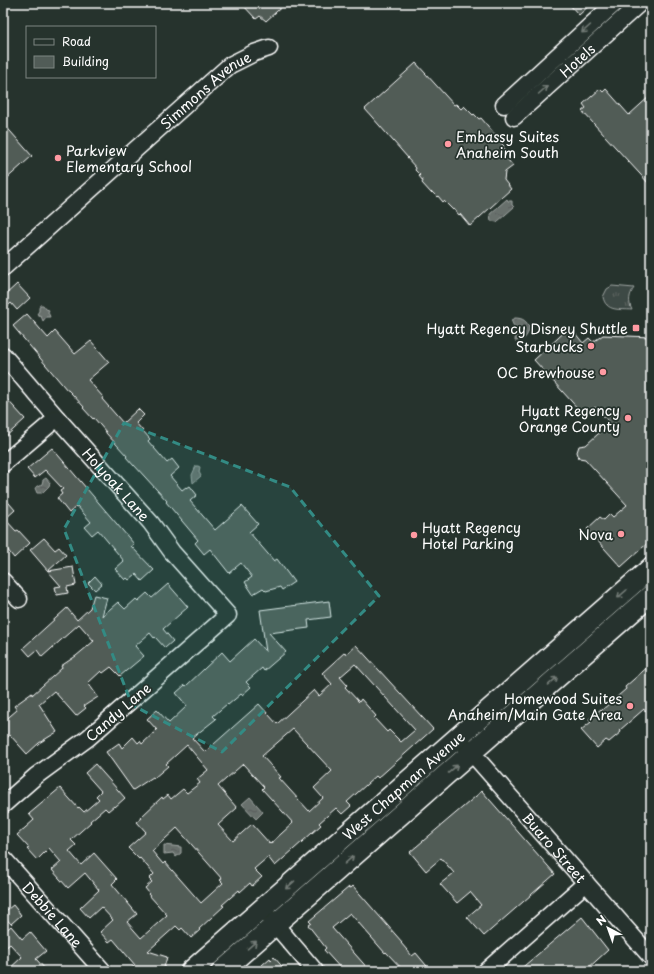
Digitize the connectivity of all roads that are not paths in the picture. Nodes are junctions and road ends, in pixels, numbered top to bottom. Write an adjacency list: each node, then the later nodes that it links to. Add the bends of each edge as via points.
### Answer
1 (615, 3): 2 (street, Hotels, one-way to 2, via 509,111)
2 (640, 3)
3 (269, 48): 4 (street, Simmons Avenue, via 230,65)
4 (3, 268)
5 (3, 355): 6 (street, Holyoak Lane)
6 (57, 418): 7 (street); 12 (street, Holyoak Lane, via 152,524 172,552)
7 (3, 464)
8 (651, 568): 13 (main road, West Chapman Avenue, one-way to 13)
9 (3, 581): 11 (street)
10 (651, 595): 14 (main road, West Chapman Avenue, one-way to 10)
11 (19, 599)
12 (228, 615): 15 (street, Candy Lane, via 88,738 36,776)
13 (458, 738): 14 (street, Buaro Street); 18 (main road, West Chapman Avenue, one-way to 18)
14 (471, 752): 17 (street, Buaro Street); 19 (main road, West Chapman Avenue, one-way to 14)
15 (3, 805)
16 (3, 858): 21 (street, Debbie Lane)
17 (586, 883): 20 (street, Buaro Street); 25 (street)
18 (262, 910): 19 (street); 22 (main road, West Chapman Avenue)
19 (275, 925): 23 (main road, West Chapman Avenue, one-way to 19); 24 (street)
20 (651, 957)
21 (103, 971)
22 (191, 971)
23 (222, 971)
24 (315, 971)
25 (486, 971)

